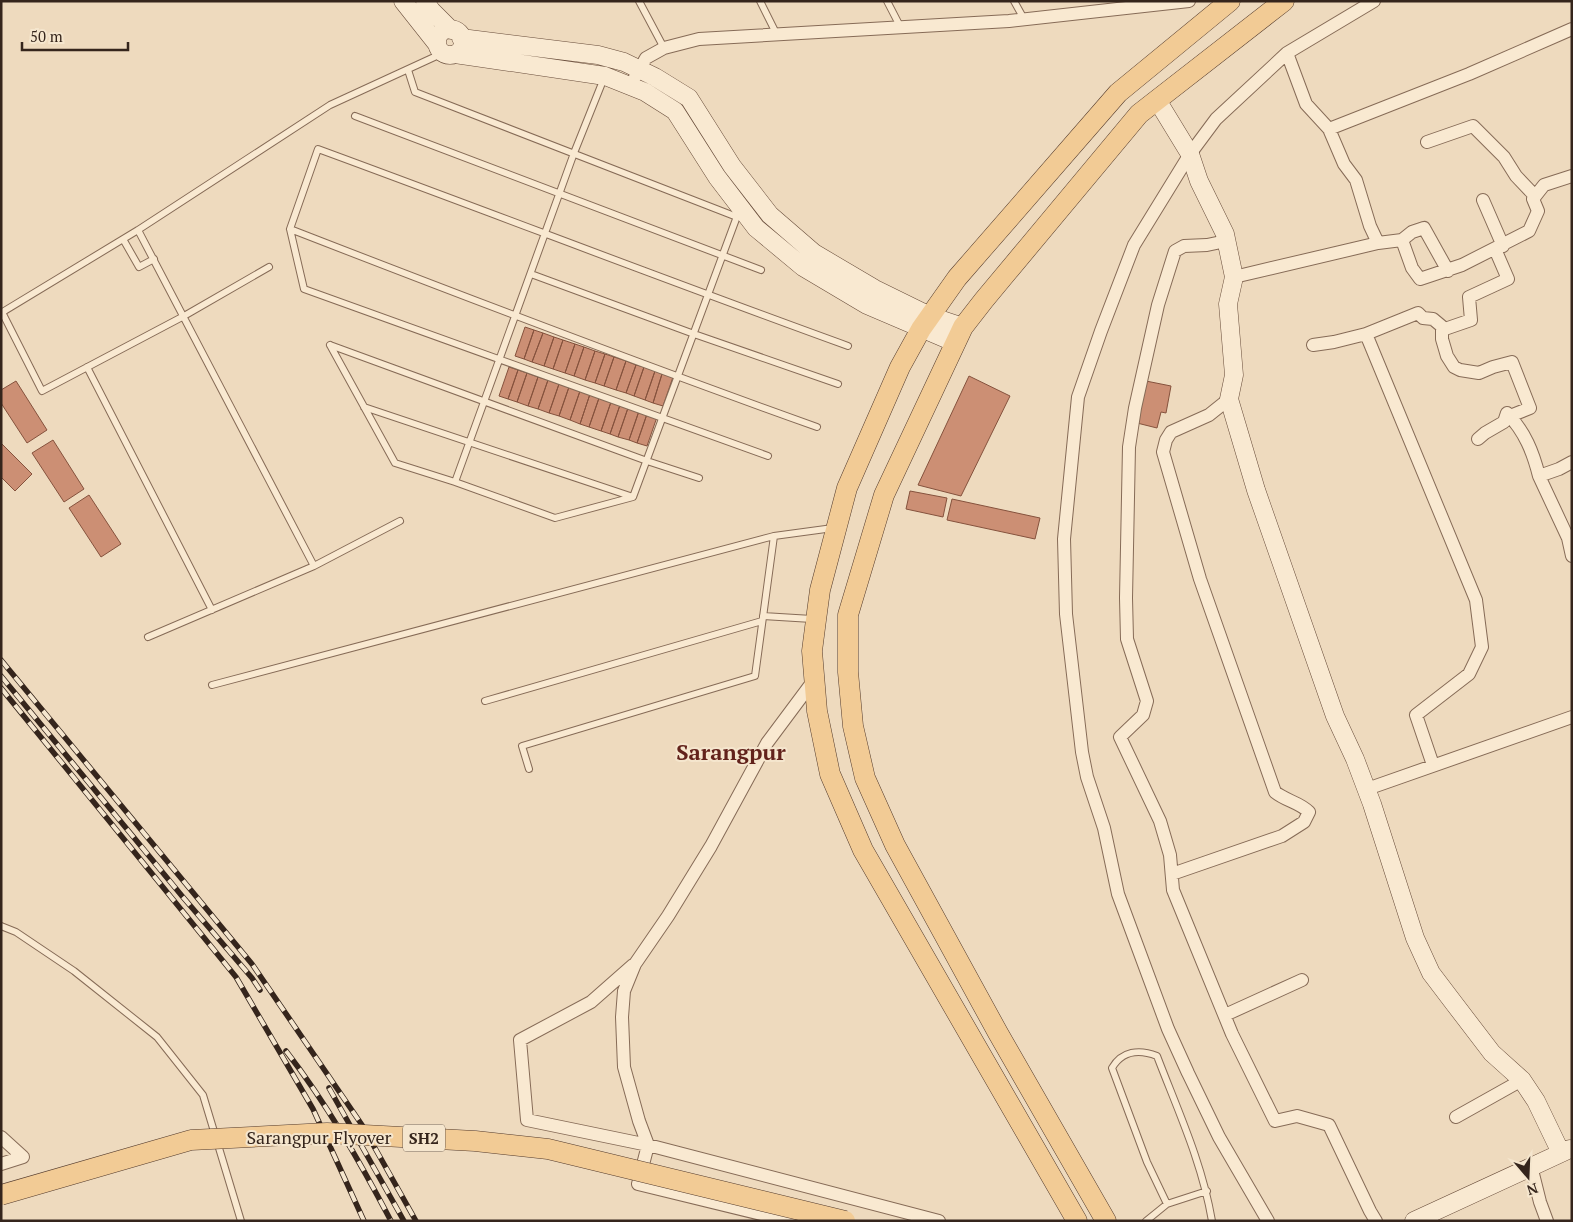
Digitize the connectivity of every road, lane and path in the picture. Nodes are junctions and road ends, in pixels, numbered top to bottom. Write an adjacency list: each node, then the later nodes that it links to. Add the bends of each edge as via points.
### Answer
1 (403, 1): 15 (street)
2 (425, 1): 15 (street)
3 (639, 1): 16 (lane)
4 (760, 1): 14 (lane)
5 (887, 1): 12 (lane)
6 (1014, 1): 11 (lane)
7 (1189, 1): 11 (street)
8 (1230, 1): 52 (main road, via 1118,93 957,278)
9 (1284, 1): 22 (main road)
10 (1374, 1): 17 (street)
11 (1024, 19): 12 (street)
12 (901, 28): 14 (street)
13 (1572, 29): 24 (street, via 1470,74)
14 (777, 35): 16 (street, via 698,39)
15 (450, 44): 18 (street, via 598,56); 19 (lane); 20 (street)
16 (664, 48): 18 (street, via 646,58)
17 (1286, 53): 24 (street, via 1306,104); 27 (street, via 1216,120)
18 (639, 69): 21 (street); 52 (street, via 689,98 732,166 770,215 814,252)
19 (408, 70): 26 (lane, via 416,92); 34 (lane, via 330,105)
20 (605, 76): 21 (street); 26 (lane)
21 (631, 86): 32 (street, via 675,111)
22 (1157, 100): 27 (street); 56 (main road, via 1139,114 984,300)
23 (355, 116): 29 (lane)
24 (1329, 129): 39 (street, via 1344,164 1356,180)
25 (1427, 142): 30 (street, via 1473,126 1504,157)
26 (574, 153): 29 (lane); 32 (lane)
27 (1190, 154): 38 (street); 118 (street, via 1134,245 1078,397 1064,538 1066,614 1082,752 1104,828 1118,894 1168,1029 1188,1073 1218,1137)
28 (1572, 176): 30 (street, via 1544,185)
29 (560, 194): 35 (lane); 41 (lane)
30 (1535, 196): 40 (street, via 1533,199 1538,211 1529,231)
31 (1483, 200): 40 (street)
32 (738, 212): 41 (lane); 52 (street, via 804,267 867,305)
33 (290, 229): 35 (lane, via 318,149); 51 (lane); 59 (lane, via 304,290)
34 (138, 230): 36 (lane); 42 (lane)
35 (546, 233): 46 (lane); 48 (lane)
36 (124, 239): 42 (lane, via 139,267); 49 (lane)
37 (1402, 240): 39 (street); 45 (street, via 1412,268 1420,279); 45 (street, via 1424,228)
38 (1226, 241): 47 (street); 94 (street, via 1184,246 1175,251 1158,305 1134,408 1129,447 1127,639 1147,701 1143,715 1120,737 1160,821)
39 (1378, 243): 47 (street)
40 (1499, 248): 45 (street); 53 (street, via 1508,279 1469,297 1471,320)
41 (722, 255): 44 (lane); 48 (lane)
42 (154, 259): 50 (lane)
43 (269, 267): 50 (lane)
44 (762, 270)
45 (1448, 270)
46 (531, 274): 51 (lane); 54 (lane)
47 (1234, 276): 63 (street, via 1228,304 1234,375)
48 (708, 295): 54 (lane); 58 (lane)
49 (2, 313): 60 (lane, via 42,391)
50 (184, 316): 60 (lane); 82 (lane)
51 (515, 317): 59 (lane); 61 (lane)
52 (926, 322): 56 (street); 79 (main road, via 900,366 847,488)
53 (1445, 329): 55 (street, via 1418,313); 66 (street, via 1442,330 1442,339 1447,356 1460,370 1479,373 1512,362 1530,408)
54 (694, 334): 61 (lane); 62 (lane)
55 (1366, 334): 57 (street); 91 (street, via 1476,600 1482,647 1469,674 1416,714)
56 (959, 335): 110 (main road, via 884,495 848,614 848,672 853,726 865,778 895,845)
57 (1314, 345)
58 (848, 346)
59 (500, 360): 64 (lane); 67 (lane)
60 (86, 368): 83 (lane)
61 (678, 378): 67 (lane); 68 (lane)
62 (838, 384)
63 (1229, 399): 93 (street, via 1256,490 1332,707); 94 (street, via 1209,415 1171,432 1163,452 1200,579 1274,792 1309,812 1304,822 1282,836)
64 (485, 401): 65 (lane, via 330,345); 70 (lane); 72 (lane)
65 (364, 407): 70 (lane); 76 (lane, via 395,463)
66 (1510, 416): 69 (street, via 1507,413 1504,422); 74 (street, via 1526,438)
67 (662, 418): 71 (lane); 72 (lane)
68 (817, 427)
69 (1478, 439)
70 (470, 442): 76 (lane); 77 (lane)
71 (768, 456)
72 (647, 461): 75 (lane); 77 (lane)
73 (1572, 462): 74 (street)
74 (1539, 476): 81 (street, via 1568,538)
75 (699, 478)
76 (455, 482): 77 (lane, via 555,518)
77 (634, 497)
78 (400, 520): 82 (lane)
79 (837, 527): 80 (lane); 85 (main road, via 820,590)
80 (774, 536): 84 (lane); 88 (lane)
81 (1572, 556)
82 (314, 566): 83 (lane)
83 (212, 610): 86 (lane)
84 (763, 618): 85 (lane); 89 (lane); 92 (lane, via 755,676 522,746)
85 (816, 620): 87 (main road, via 812,651)
86 (148, 637)
87 (814, 680): 96 (street, via 768,743 711,846); 109 (main road, via 830,774 863,850)
88 (212, 685)
89 (485, 701)
90 (1572, 716): 91 (street)
91 (1433, 766): 93 (street)
92 (529, 769)
93 (1366, 789): 99 (street, via 1415,938 1431,973 1492,1053)
94 (1172, 874): 98 (street, via 1173,890)
95 (1, 926): 112 (lane, via 16,932 74,971 157,1037 203,1095)
96 (635, 964): 102 (street, via 624,991 622,1046 630,1091); 102 (street, via 591,1002 520,1040 527,1120)
97 (1302, 980): 98 (street)
98 (1225, 1016): 119 (street, via 1275,1121 1297,1116 1329,1125)
99 (1522, 1080): 100 (street); 103 (street)
100 (1456, 1117)
101 (1, 1137): 104 (street, via 23,1157)
102 (648, 1145): 113 (street, via 638,1184); 115 (street)
103 (1566, 1151): 105 (street)
104 (1, 1164)
105 (1531, 1166): 111 (street); 120 (street)
106 (1207, 1191): 108 (lane); 108 (lane, via 1157,1056 1139,1052 1125,1054 1112,1068 1147,1162); 117 (lane)
107 (1, 1195): 114 (main road, Sarangpur Flyover / SH2, bridge, via 191,1140 327,1133 476,1141 548,1149)
108 (1167, 1204): 116 (lane)
109 (1069, 1216)
110 (1107, 1218)
111 (1421, 1219)
112 (241, 1221)
113 (790, 1221)
114 (845, 1221)
115 (939, 1221)
116 (1146, 1221)
117 (1212, 1221)
118 (1268, 1221)
119 (1376, 1221)
120 (1548, 1221)

